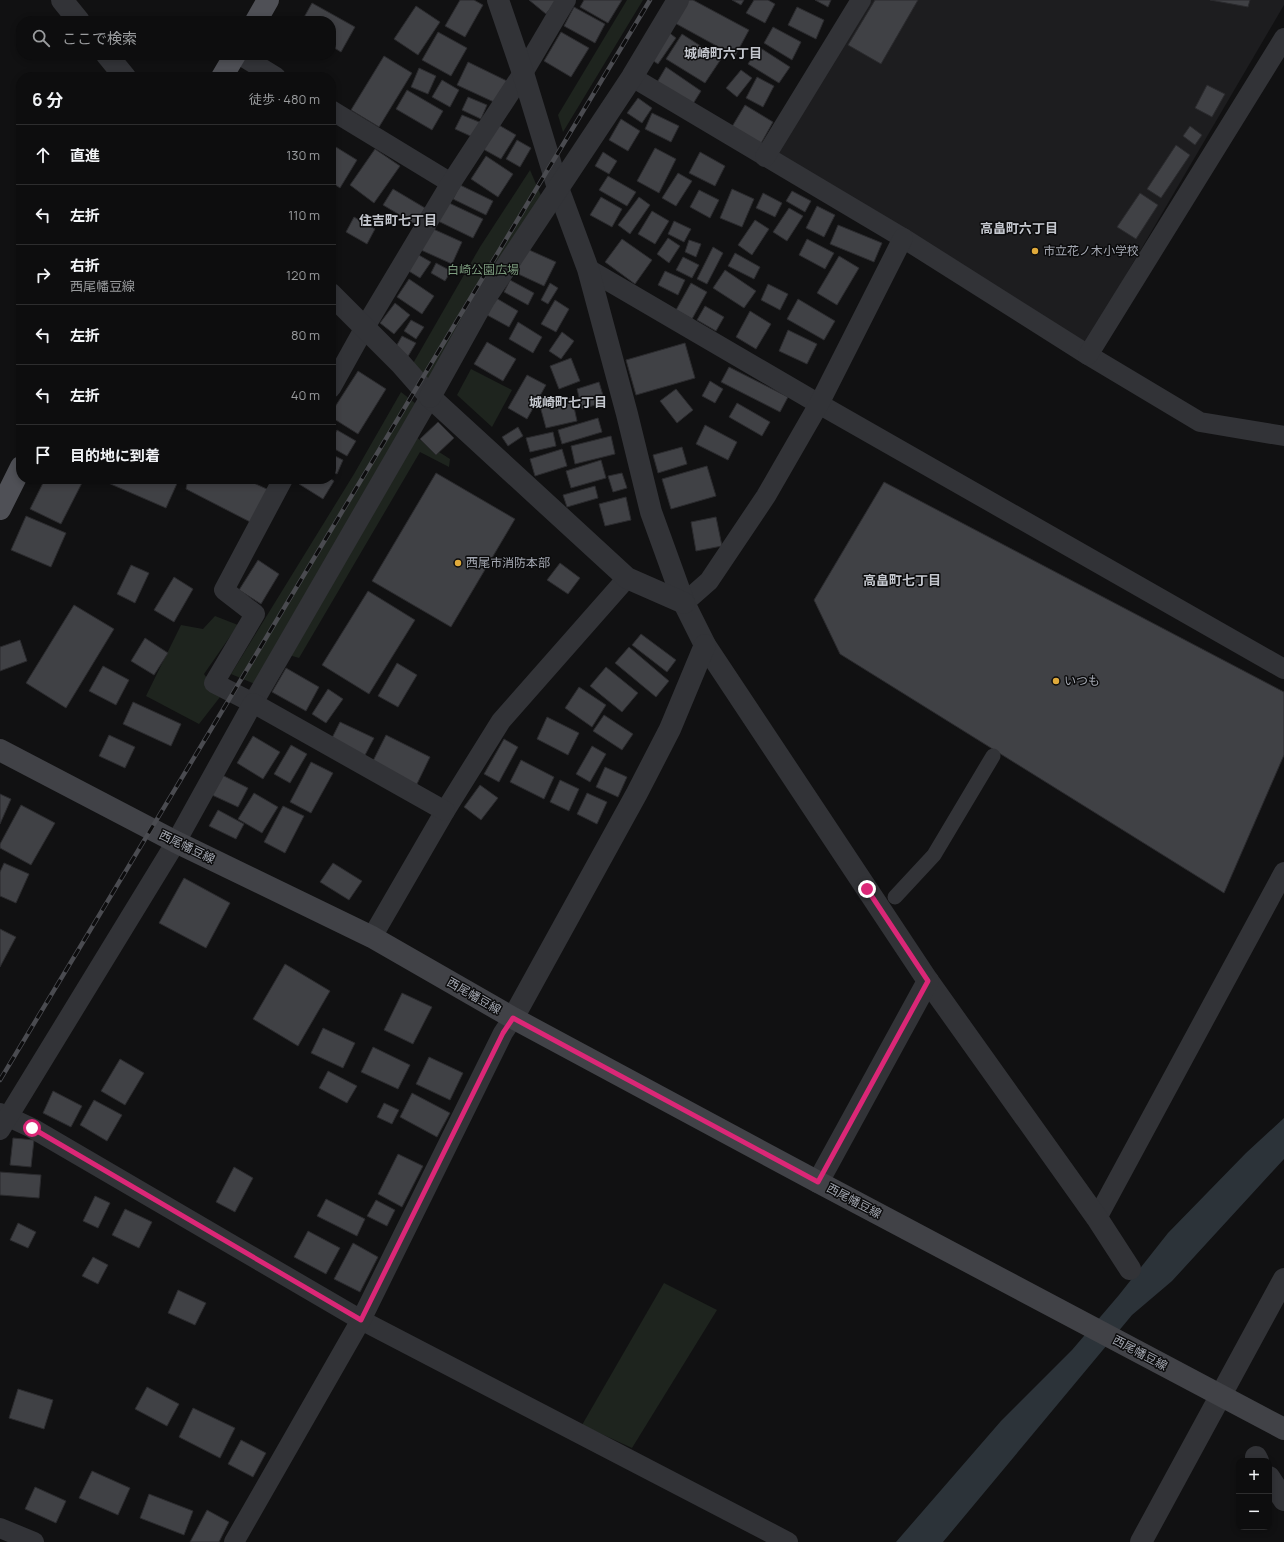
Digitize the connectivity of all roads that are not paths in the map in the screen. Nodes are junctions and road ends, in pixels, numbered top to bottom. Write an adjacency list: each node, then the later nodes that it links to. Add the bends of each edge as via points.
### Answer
1 (62, 0): 7 (street)
2 (268, 0): 8 (main road)
3 (498, 0): 16 (street)
4 (566, 0): 16 (street)
5 (678, 0): 17 (street)
6 (861, 0): 19 (street)
7 (75, 16)
8 (259, 16)
9 (1284, 38): 26 (street)
10 (111, 60): 13 (street)
11 (232, 60): 14 (main road)
12 (248, 60): 15 (street)
13 (121, 72)
14 (225, 72)
15 (268, 72)
16 (523, 73): 20 (street); 21 (street)
17 (632, 77): 19 (street); 21 (street)
18 (336, 113): 20 (street)
19 (765, 157): 22 (street)
20 (451, 183): 25 (street)
21 (558, 188): 23 (street); 28 (street, via 484,300)
22 (903, 238): 26 (street); 29 (street)
23 (588, 269): 29 (street); 35 (street, via 651,512)
24 (336, 299): 25 (street)
25 (365, 327): 27 (street); 28 (street)
26 (1088, 355): 30 (street, via 1200,422)
27 (336, 379)
28 (430, 396): 34 (street); 38 (street)
29 (819, 404): 35 (street, via 766,496 709,581); 37 (street)
30 (1284, 436)
31 (16, 476): 33 (main road)
32 (280, 484): 38 (street, via 224,590 255,614 214,683)
33 (0, 509)
34 (627, 578): 35 (street); 41 (street, via 501,721)
35 (684, 602): 36 (street)
36 (706, 645): 46 (street); 47 (street, via 670,729 637,793)
37 (1284, 669)
38 (253, 703): 41 (street); 42 (street)
39 (0, 750): 42 (main road, 西尾幡豆線)
40 (993, 756): 44 (street, via 934,855)
41 (445, 811): 45 (street)
42 (176, 842): 45 (main road, 西尾幡豆線); 48 (street)
43 (1284, 872): 50 (street)
44 (894, 897)
45 (372, 937): 47 (main road, 西尾幡豆線)
46 (928, 981): 49 (street); 50 (street)
47 (513, 1018): 49 (main road, 西尾幡豆線); 53 (street, via 503,1033)
48 (3, 1120): 53 (street, via 32,1128)
49 (818, 1182): 54 (main road, 西尾幡豆線)
50 (1097, 1218): 51 (street)
51 (1130, 1269)
52 (1284, 1279): 54 (street)
53 (361, 1320): 60 (street); 61 (street)
54 (1221, 1396): 55 (main road, 西尾幡豆線); 62 (street)
55 (1284, 1429)
56 (1272, 1482): 57 (street)
57 (1284, 1500)
58 (0, 1528): 59 (street)
59 (34, 1542)
60 (234, 1542)
61 (788, 1542)
62 (1141, 1542)

